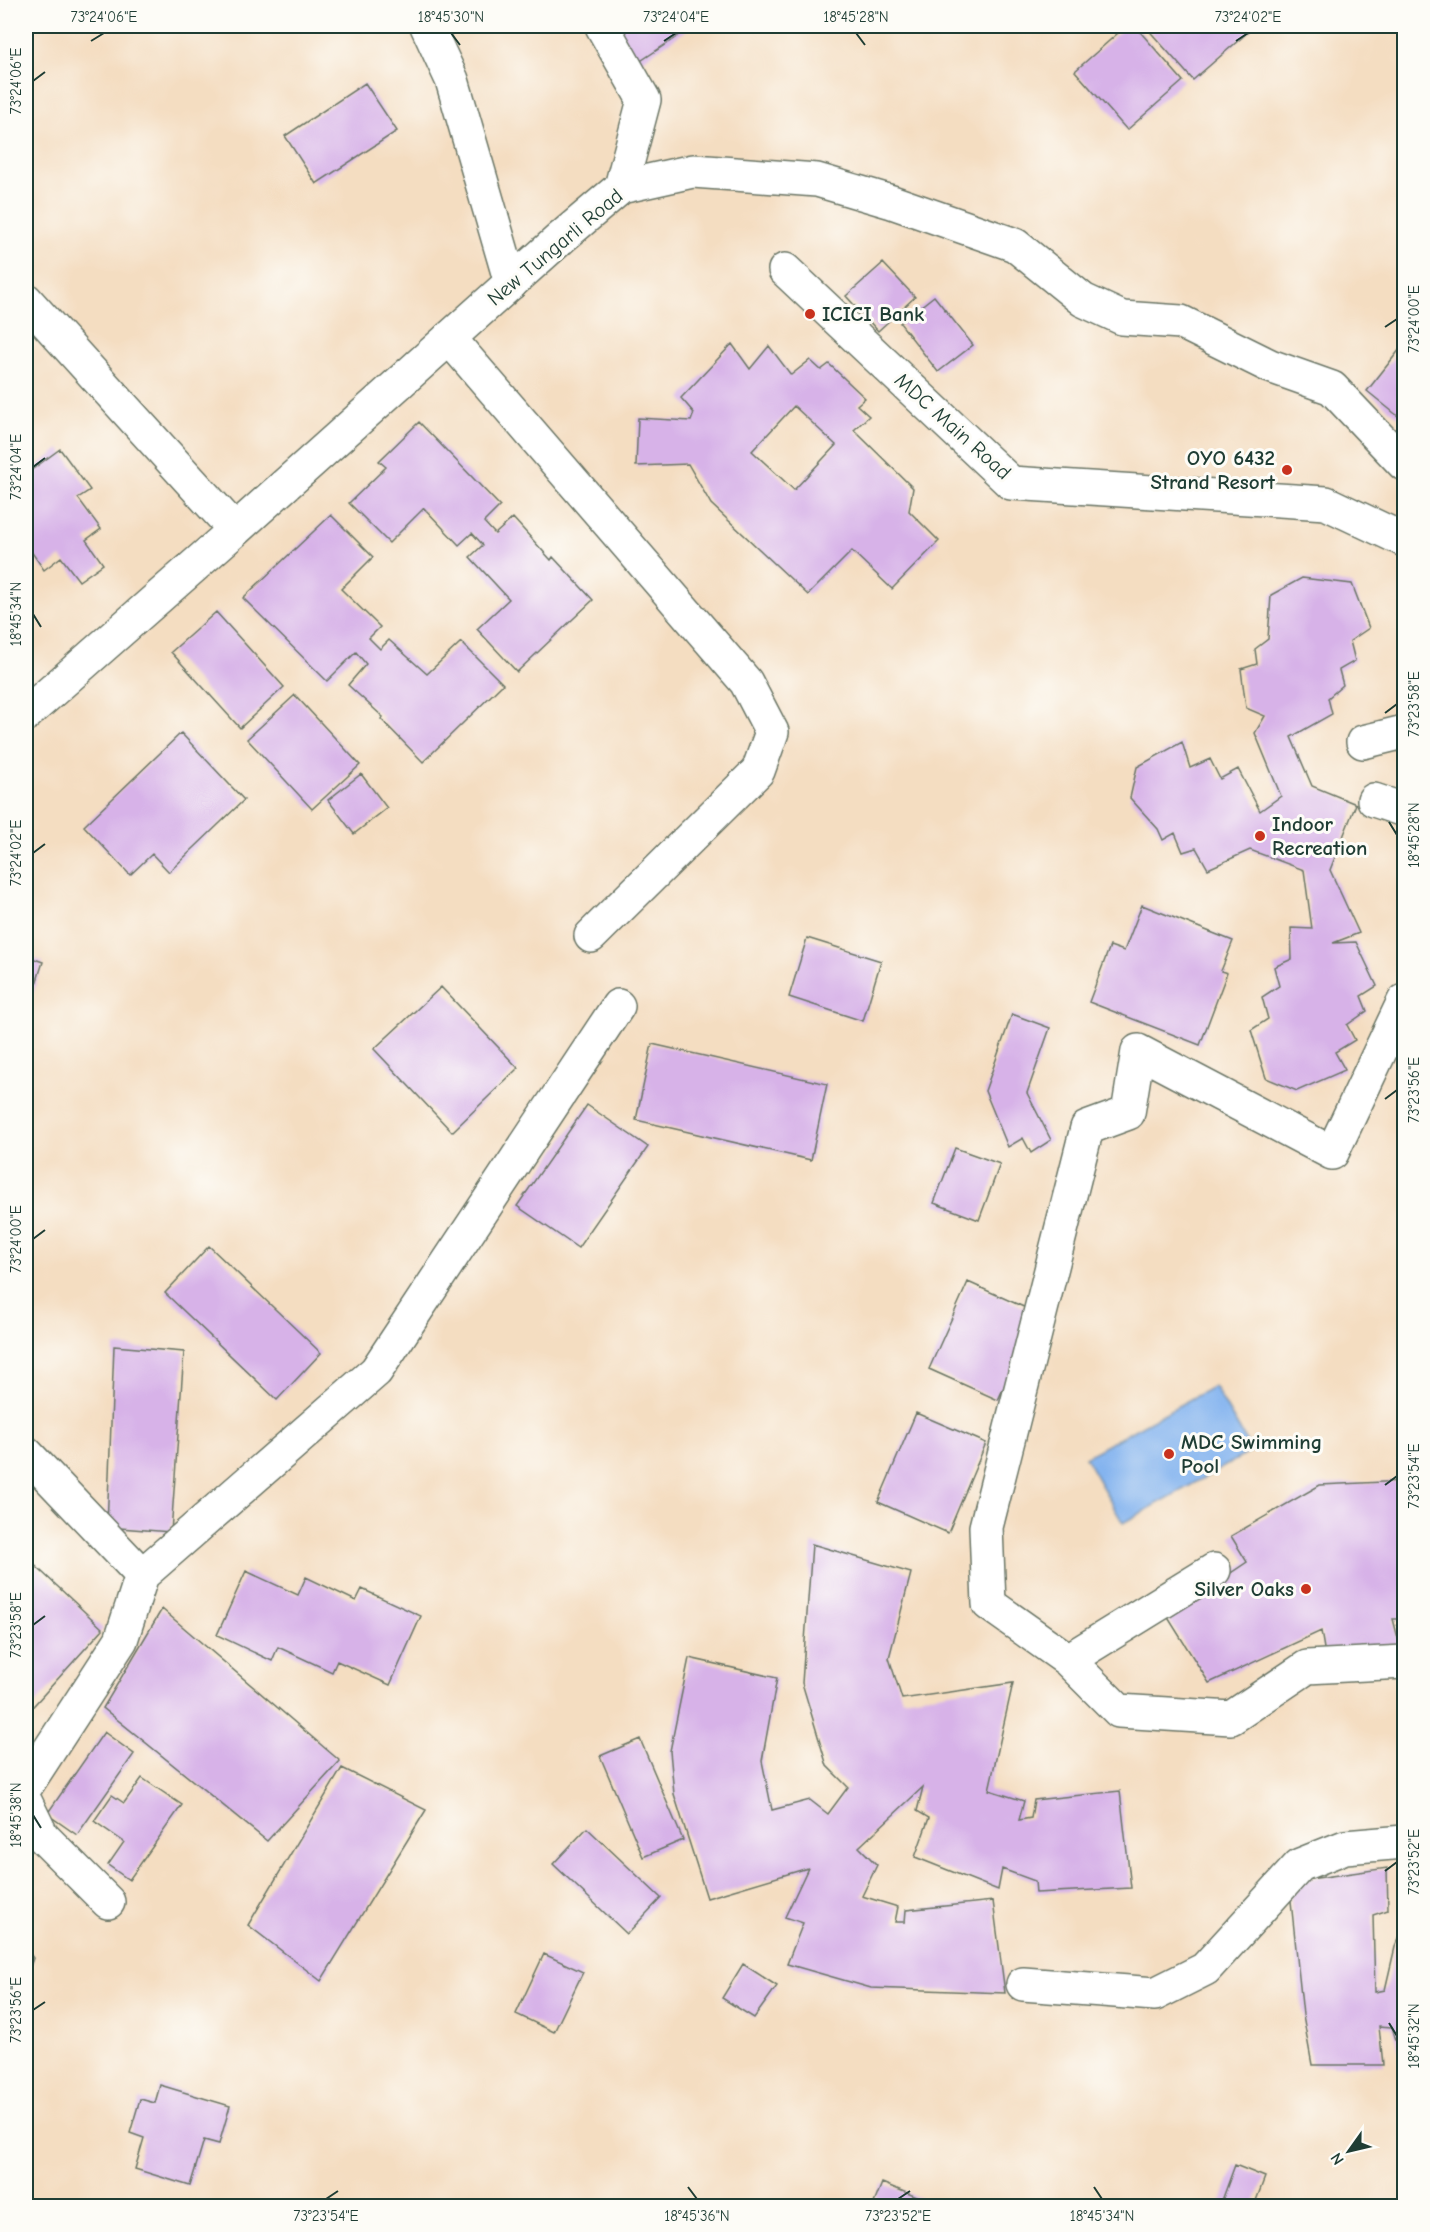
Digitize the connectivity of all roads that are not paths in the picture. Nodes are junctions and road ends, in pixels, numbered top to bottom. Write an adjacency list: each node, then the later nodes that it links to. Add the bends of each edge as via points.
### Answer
1 (427, 26): 5 (street, via 452,80)
2 (602, 26): 3 (street, via 644,100)
3 (621, 187): 5 (street, New Tungarli Road); 8 (street, New Tungarli Road, via 693,171 817,180 1015,245 1083,300 1122,318 1181,322 1270,366 1332,388)
4 (785, 270): 10 (street, MDC Main Road, via 1011,483 1326,503)
5 (511, 283): 7 (street, New Tungarli Road)
6 (26, 300): 9 (street)
7 (449, 338): 9 (street, New Tungarli Road); 16 (street, via 746,682 772,732 758,771)
8 (1404, 464)
9 (235, 530): 11 (street, New Tungarli Road)
10 (1404, 540)
11 (26, 714)
12 (1404, 732): 13 (street)
13 (1363, 742)
14 (1374, 800): 15 (street)
15 (1404, 810)
16 (591, 936)
17 (1404, 1001): 22 (street, via 1332,1153 1138,1051 1128,1113 1087,1128 986,1527 989,1604)
18 (618, 1006): 21 (street, via 376,1371)
19 (26, 1453): 21 (street)
20 (1214, 1570): 22 (street)
21 (142, 1575): 24 (street, via 121,1641)
22 (1068, 1660): 23 (street, via 1119,1710 1232,1718 1307,1667)
23 (1404, 1662)
24 (26, 1786)
25 (26, 1803): 27 (street, via 42,1836)
26 (1404, 1842): 28 (street, via 1345,1847 1300,1865 1205,1969 1155,1994)
27 (108, 1902)
28 (1023, 1984)

